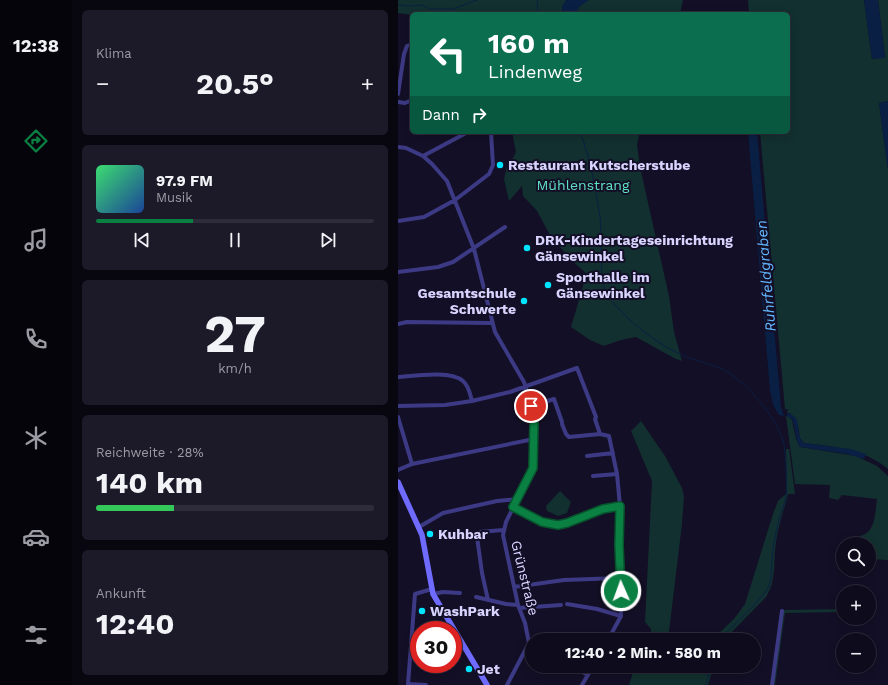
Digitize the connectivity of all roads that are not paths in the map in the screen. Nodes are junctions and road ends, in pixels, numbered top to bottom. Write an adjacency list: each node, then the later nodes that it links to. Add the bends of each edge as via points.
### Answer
1 (410, 45): 3 (street)
2 (398, 53): 3 (street)
3 (404, 54): 4 (street)
4 (398, 94)
5 (410, 101): 6 (street)
6 (398, 102)
7 (464, 134): 10 (street)
8 (491, 134): 11 (street, via 491,170 485,178)
9 (398, 147): 10 (street, Grünstraße)
10 (423, 156): 11 (street, Grünstraße, via 446,181)
11 (455, 200): 12 (street, via 424,217); 14 (street, Grünstraße)
12 (398, 221)
13 (505, 227): 14 (street)
14 (474, 249): 15 (street, via 453,262); 16 (street, Grünstraße)
15 (398, 272)
16 (492, 323): 17 (street); 19 (street, Grünstraße)
17 (398, 324)
18 (398, 377): 20 (street, via 420,375 459,378 468,388)
19 (525, 386): 20 (street); 22 (street, Grünstraße); 24 (street, via 577,368)
20 (472, 401): 21 (street, via 445,405)
21 (398, 406)
22 (531, 406): 24 (street, via 554,399 569,437); 25 (street, Grünstraße)
23 (398, 417): 28 (street)
24 (600, 434): 26 (street, via 609,436)
25 (534, 439): 28 (street); 33 (street, Grünstraße, via 533,468)
26 (613, 453): 27 (street); 30 (street)
27 (587, 456)
28 (412, 464): 29 (street)
29 (398, 470)
30 (617, 474): 31 (street); 34 (street)
31 (593, 476)
32 (398, 482): 36 (main road)
33 (517, 499): 35 (street, Grünstraße); 36 (street, via 444,513)
34 (620, 506): 35 (street, via 603,509 558,525 542,522); 38 (street)
35 (513, 507): 37 (street, Grünstraße)
36 (419, 527): 40 (main road)
37 (503, 530): 39 (street, Grünstraße); 43 (street, via 480,532 477,537)
38 (620, 578): 39 (street, via 564,580); 48 (street)
39 (514, 586): 46 (street, Grünstraße)
40 (433, 591): 41 (street); 54 (street, via 415,594); 56 (main road)
41 (460, 593)
42 (476, 597): 43 (street)
43 (488, 600): 46 (street)
44 (567, 604): 48 (street, via 596,608)
45 (561, 605): 46 (street)
46 (518, 606): 49 (street, Grünstraße)
47 (782, 611): 59 (street)
48 (622, 616): 50 (street)
49 (527, 633)
50 (612, 633)
51 (525, 653): 57 (street, Grünstraße)
52 (584, 673): 53 (street)
53 (588, 675): 58 (street)
54 (408, 684): 55 (street)
55 (426, 685)
56 (487, 685)
57 (507, 685)
58 (582, 685)
59 (772, 685)

